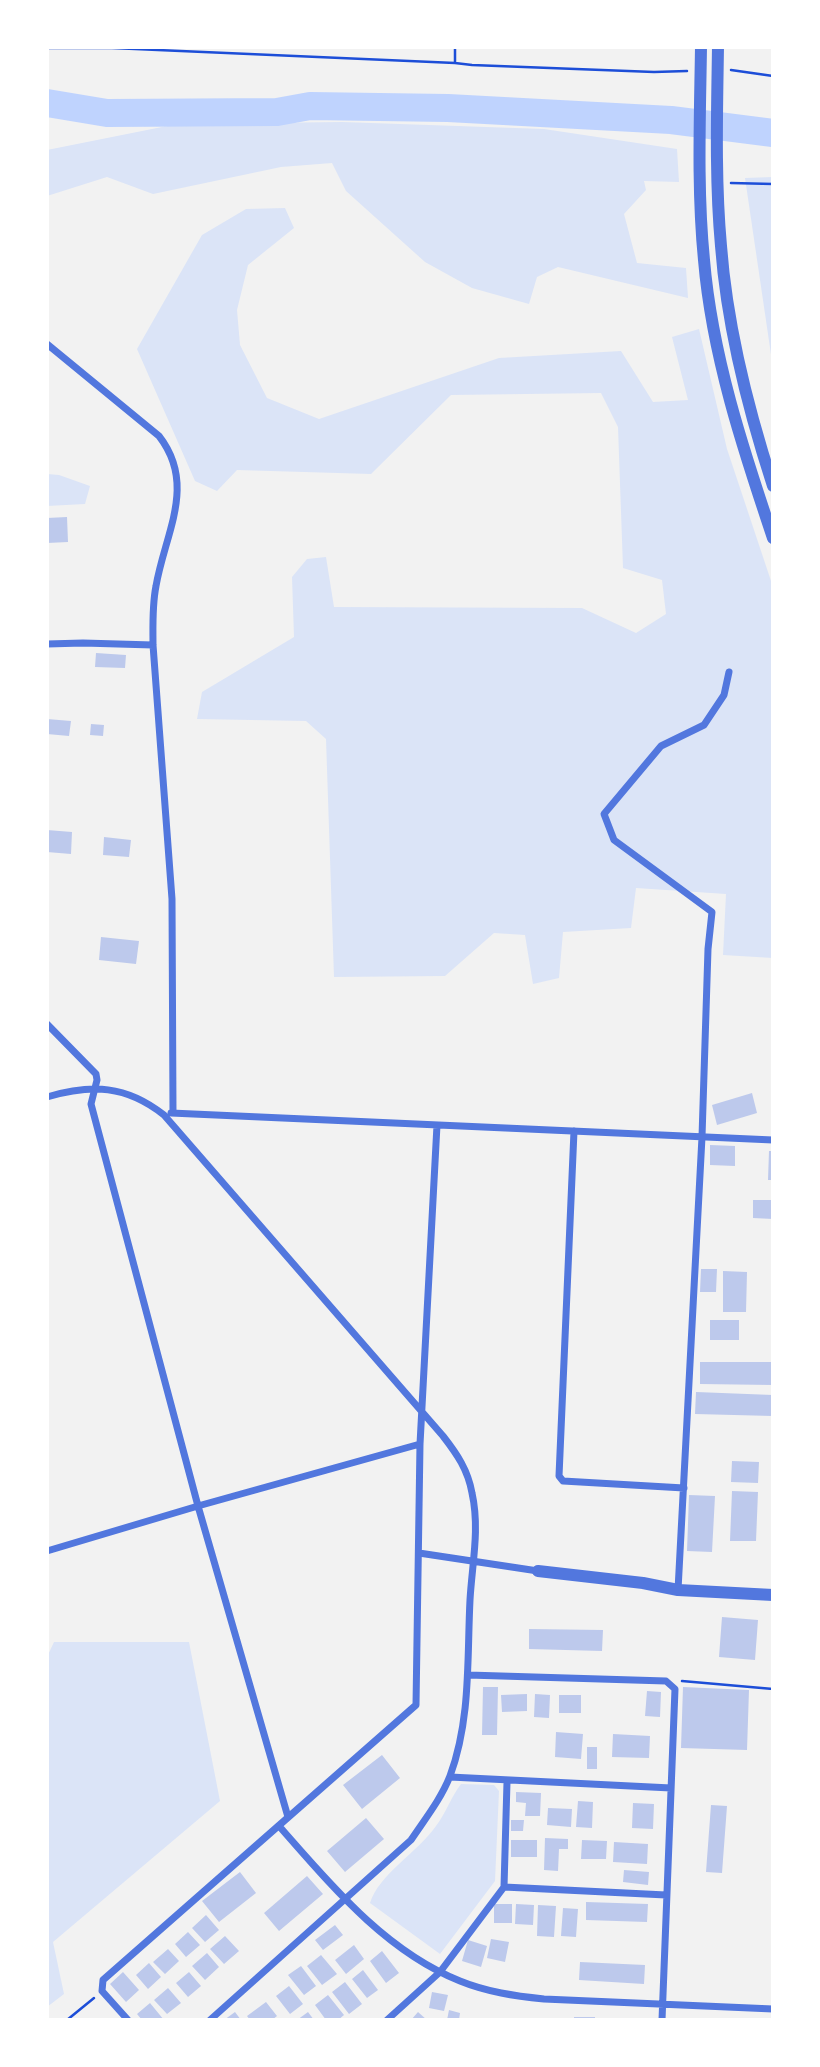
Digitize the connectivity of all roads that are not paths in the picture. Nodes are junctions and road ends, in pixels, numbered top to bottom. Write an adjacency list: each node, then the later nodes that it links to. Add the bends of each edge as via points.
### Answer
1 (701, 47): 5 (street, via 699,180 704,262 731,404)
2 (718, 47): 4 (street, via 721,248 745,389)
3 (47, 344): 7 (street, via 159,436 176,466 174,520 156,583)
4 (773, 486)
5 (773, 538)
6 (47, 644): 7 (street)
7 (153, 645): 12 (street, via 172,899)
8 (729, 672): 16 (street, via 723,695 704,725 661,746 604,814 614,840 712,912)
9 (47, 1024): 10 (street, via 96,1074)
10 (96, 1089): 11 (street); 13 (street, via 136,1097); 21 (street, via 91,1104)
11 (47, 1097)
12 (173, 1113): 13 (street); 14 (street)
13 (164, 1115): 18 (street)
14 (437, 1125): 15 (street); 18 (street)
15 (574, 1131): 16 (street); 20 (street, via 559,1476 563,1481)
16 (702, 1137): 17 (street); 20 (street)
17 (773, 1140)
18 (421, 1413): 19 (street); 24 (street, via 465,1469 474,1507)
19 (420, 1444): 21 (street); 23 (street)
20 (684, 1488): 26 (street)
21 (198, 1506): 22 (street); 32 (street)
22 (47, 1551)
23 (419, 1553): 24 (street); 32 (street, via 416,1705)
24 (473, 1561): 25 (street); 28 (street)
25 (538, 1571): 26 (street)
26 (678, 1590): 27 (street)
27 (773, 1595)
28 (468, 1675): 29 (street, via 466,1714); 31 (street, via 666,1681 675,1689)
29 (450, 1777): 30 (street); 36 (street, via 411,1840)
30 (507, 1782): 31 (street); 34 (street)
31 (671, 1788): 35 (street)
32 (288, 1817): 33 (street)
33 (279, 1826): 36 (street); 40 (street, via 103,1980 102,1991)
34 (504, 1887): 35 (street); 37 (street)
35 (666, 1895): 38 (street)
36 (345, 1901): 37 (street, via 406,1951); 41 (street)
37 (440, 1972): 38 (street, via 507,1995); 42 (street)
38 (663, 2004): 39 (street); 43 (street)
39 (773, 2009)
40 (128, 2020)
41 (210, 2020)
42 (387, 2020)
43 (662, 2020)

